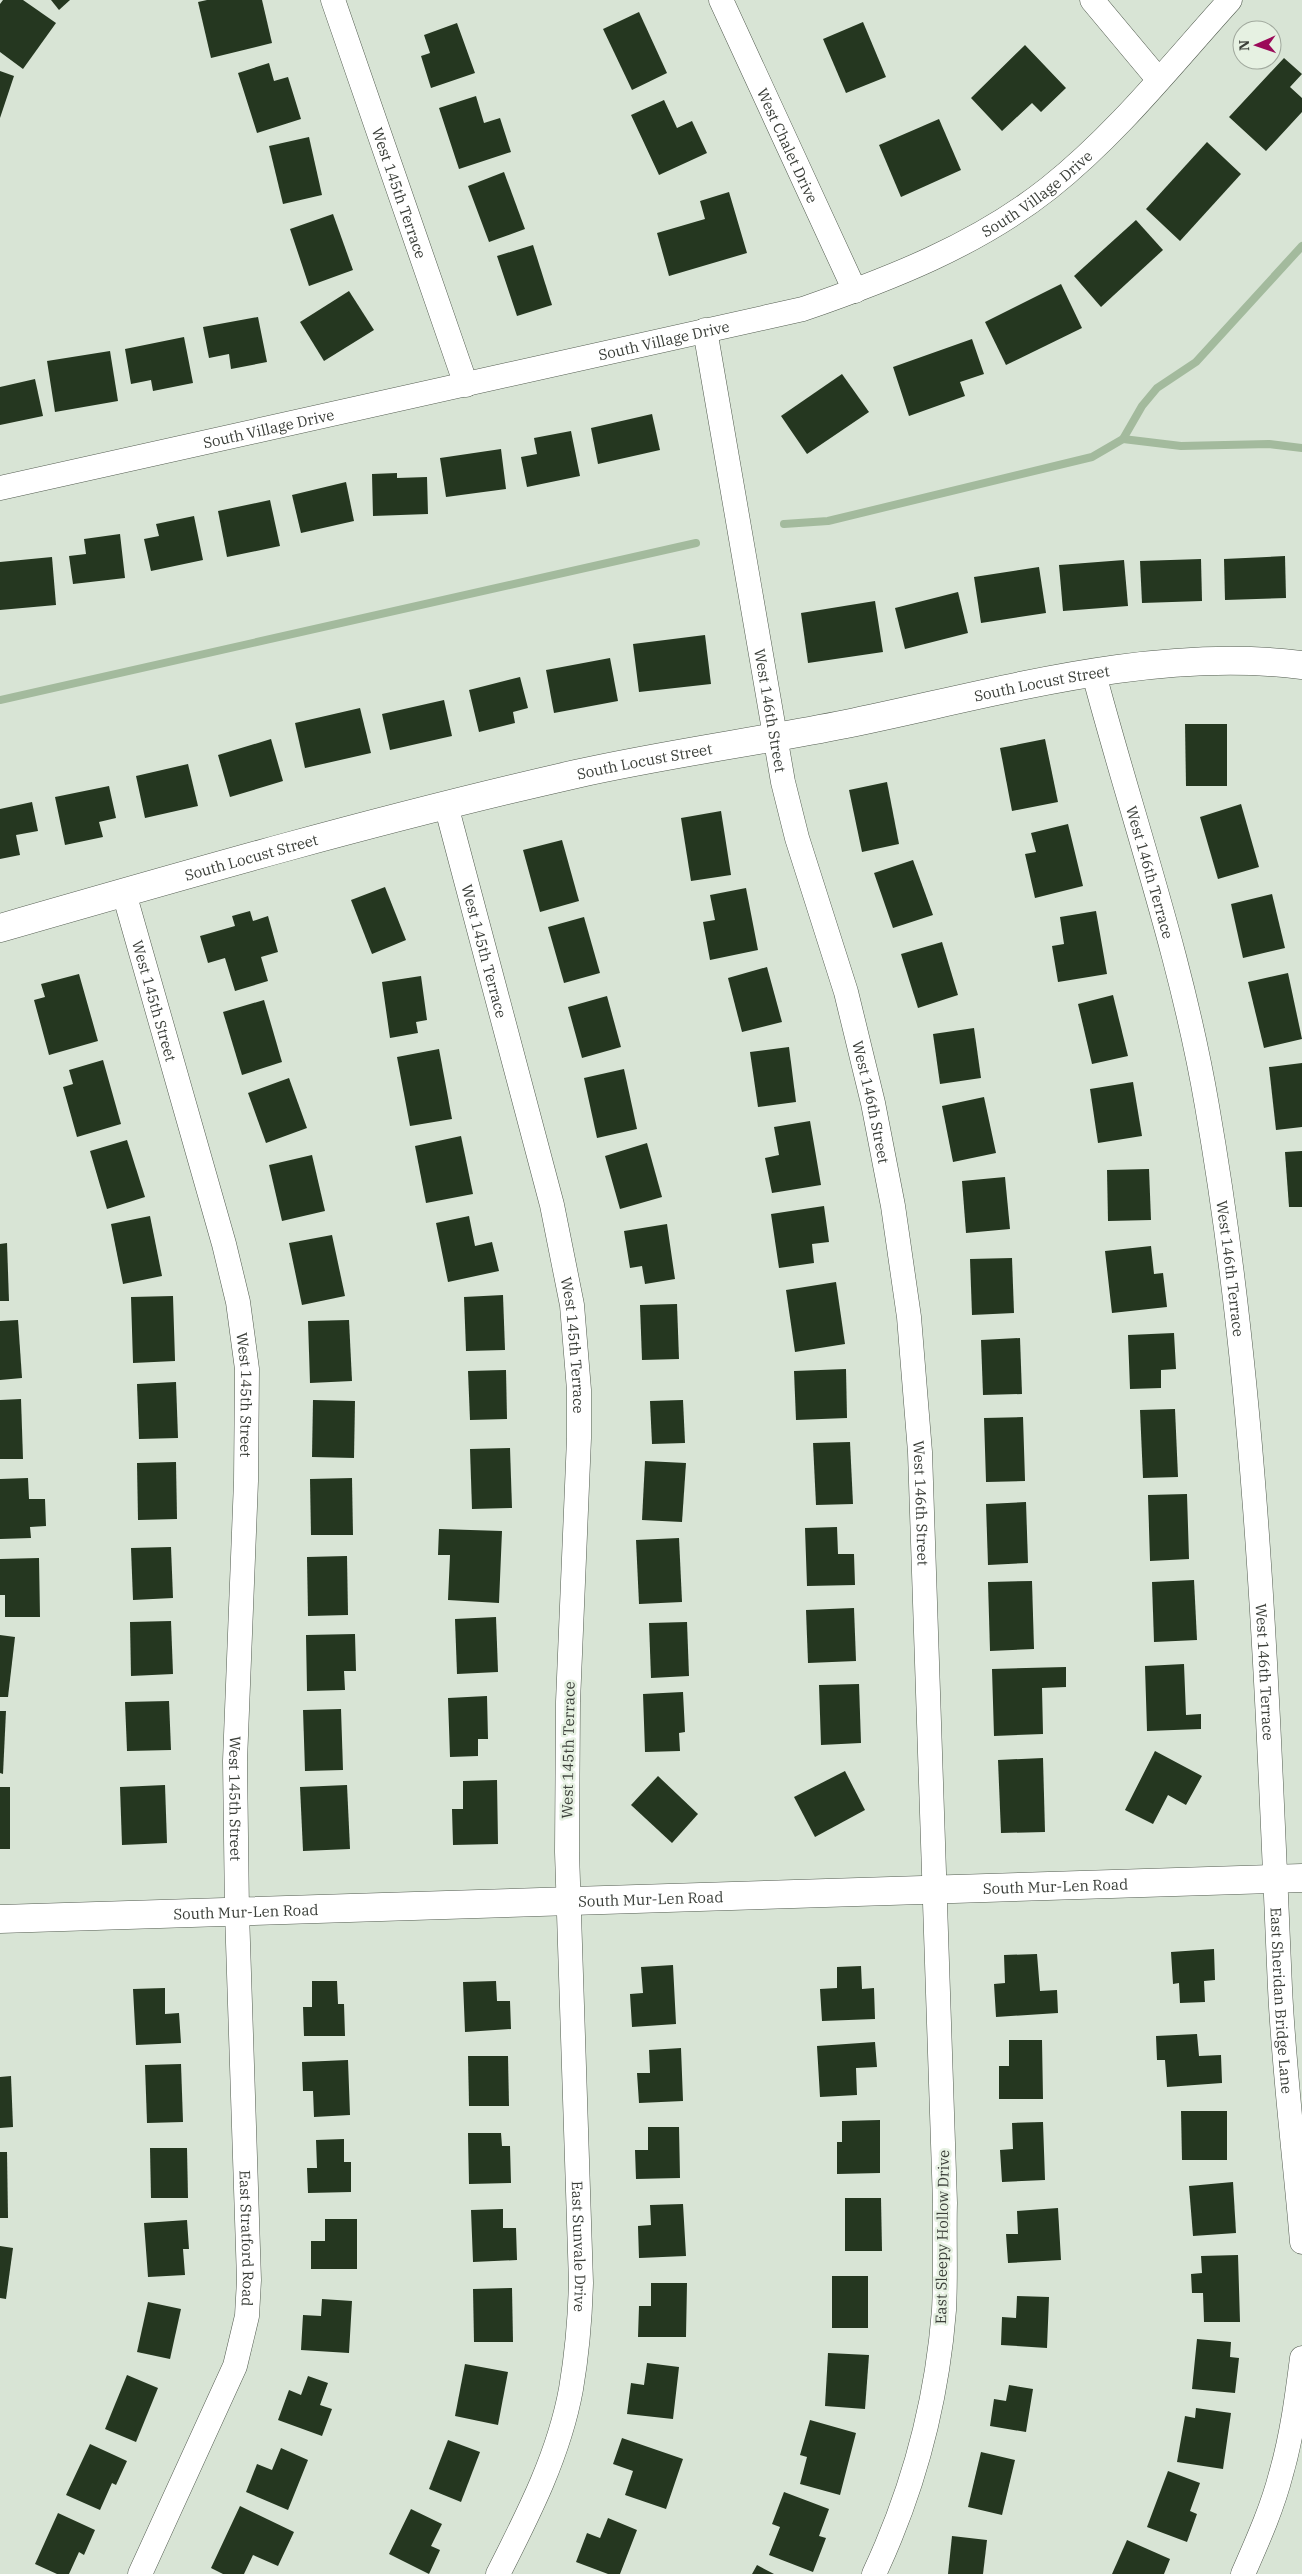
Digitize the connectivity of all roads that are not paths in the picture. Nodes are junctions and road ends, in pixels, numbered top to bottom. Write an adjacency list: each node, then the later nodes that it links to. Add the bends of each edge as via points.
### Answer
1 (333, 0): 8 (street, West 145th Terrace)
2 (721, 0): 6 (street, West Chalet Drive)
3 (1092, 0): 5 (street)
4 (1230, 0): 5 (street, South Village Drive)
5 (1158, 79): 6 (street, South Village Drive, via 1088,154 1021,208 931,260)
6 (855, 291): 7 (street, South Village Drive, via 803,309)
7 (705, 330): 8 (street, South Village Drive); 12 (street, West 146th Street)
8 (466, 385): 9 (street, South Village Drive)
9 (0, 488)
10 (1302, 665): 11 (street, South Locust Street, via 1182,662)
11 (1094, 674): 12 (street, South Locust Street); 16 (street, West 146th Terrace, via 1165,925 1207,1102 1226,1222 1248,1430)
12 (775, 736): 13 (street, South Locust Street, via 580,773); 17 (street, West 146th Street, via 797,838 846,992 873,1103 893,1206 906,1299 920,1452)
13 (446, 805): 14 (street, South Locust Street); 18 (street, West 145th Terrace, via 552,1205 572,1305 579,1390 579,1438 568,1702)
14 (124, 893): 15 (street, South Locust Street); 19 (street, West 145th Street, via 224,1244 238,1302 247,1370 235,1761)
15 (0, 928)
16 (1289, 1879): 17 (street, South Mur-Len Road); 21 (street, East Sheridan Bridge Lane, via 1280,1989)
17 (935, 1890): 18 (street, South Mur-Len Road); 25 (street, East Sleepy Hollow Drive, via 945,2203 944,2309 933,2394 913,2477)
18 (569, 1902): 19 (street, South Mur-Len Road); 24 (street, East Sunvale Drive, via 580,2325 571,2390 555,2450)
19 (236, 1912): 20 (street, South Mur-Len Road); 23 (street, East Stratford Road, via 249,2280 247,2316 232,2373)
20 (0, 1919)
21 (1302, 2242)
22 (1302, 2358): 26 (street, via 1295,2413 1281,2474)
23 (140, 2574)
24 (498, 2574)
25 (874, 2574)
26 (1243, 2574)

